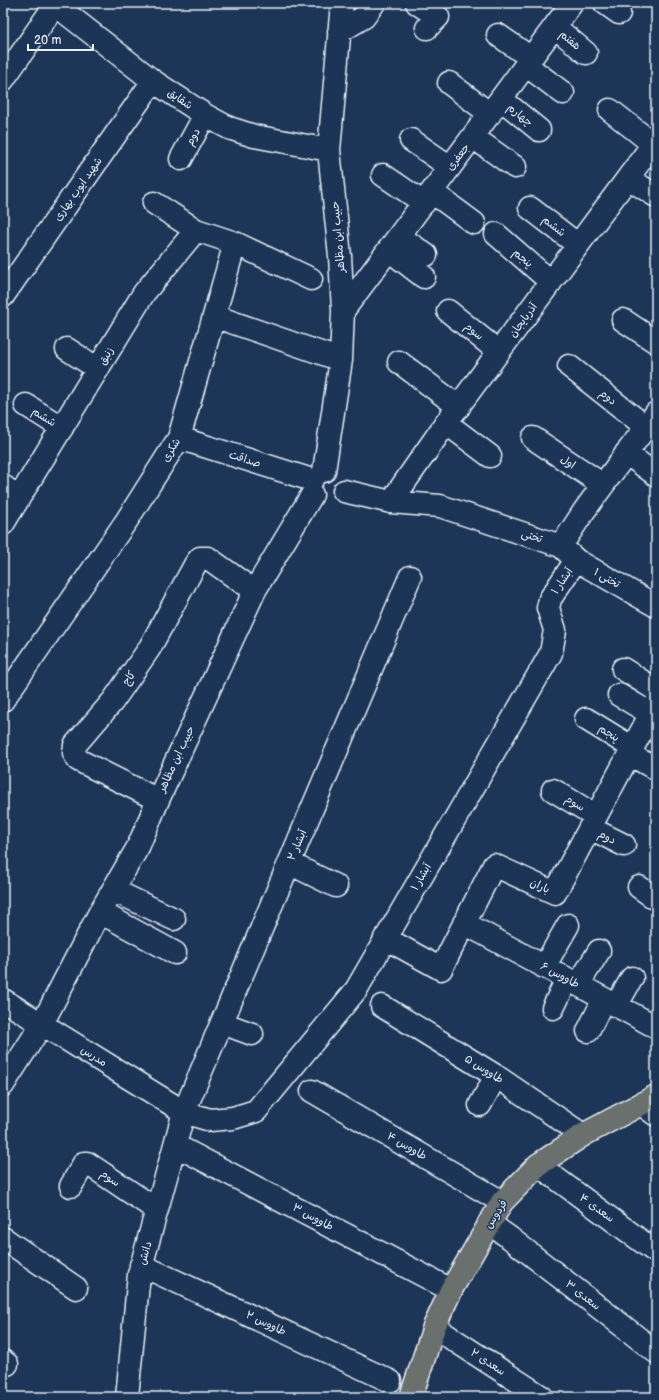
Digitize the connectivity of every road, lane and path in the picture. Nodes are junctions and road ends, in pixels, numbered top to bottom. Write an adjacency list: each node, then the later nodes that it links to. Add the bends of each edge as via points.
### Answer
1 (342, 3): 8 (street, حبیب ابن مظاهر)
2 (374, 3): 8 (street, via 364,18)
3 (416, 3): 7 (street, via 438,17)
4 (572, 3): 6 (street, جعفری)
5 (54, 4): 12 (street); 13 (street, شقایق)
6 (554, 27): 10 (street, هفتم); 11 (street, جعفری)
7 (427, 28)
8 (339, 32): 23 (street, حبیب ابن مظاهر)
9 (498, 35): 11 (street)
10 (586, 53)
11 (529, 62): 15 (street); 16 (street, جعفری)
12 (3, 80)
13 (153, 81): 18 (street, شقایق); 43 (street, شهید ایوب بهاری)
14 (449, 82): 16 (street)
15 (563, 93)
16 (496, 106): 19 (street, چهارم); 20 (street, جعفری)
17 (610, 110): 22 (street)
18 (205, 115): 23 (street, شقایق, via 229,128 254,136); 24 (street, دوم)
19 (539, 130)
20 (473, 137): 25 (street, جعفری); 26 (street)
21 (411, 140): 25 (street)
22 (654, 142): 28 (street, آذربایجان)
23 (329, 150): 44 (street, حبیب ابن مظاهر)
24 (181, 159)
25 (450, 167): 30 (street, جعفری)
26 (515, 167)
27 (383, 175): 30 (street)
28 (628, 178): 29 (street); 38 (street, آذربایجان)
29 (656, 196)
30 (428, 197): 33 (street); 37 (street, جعفری)
31 (154, 203): 34 (street)
32 (530, 208): 38 (street, ششم)
33 (474, 223)
34 (196, 230): 36 (street); 54 (street, زنبق, via 144,293)
35 (496, 234): 42 (street, پنجم)
36 (235, 243): 41 (street); 46 (street, شکری)
37 (394, 243): 39 (street); 40 (street); 44 (street, جعفری)
38 (578, 245): 42 (street, آذربایجان)
39 (426, 255)
40 (424, 277)
41 (311, 279)
42 (551, 282): 50 (street, آذربایجان)
43 (3, 296)
44 (343, 310): 51 (street, حبیب ابن مظاهر)
45 (448, 310): 50 (street, سوم)
46 (214, 316): 51 (street); 59 (street, شکری)
47 (623, 320): 48 (street)
48 (656, 342)
49 (67, 349): 54 (street)
50 (499, 352): 56 (street, آذربایجان)
51 (341, 360): 64 (street, حبیب ابن مظاهر)
52 (399, 362): 56 (street)
53 (569, 366): 57 (street, دوم)
54 (98, 369): 58 (street, زنبق)
55 (26, 405): 58 (street, ششم)
56 (452, 415): 62 (street); 68 (street, آذربایجان)
57 (651, 420): 61 (street)
58 (62, 428): 67 (street, زنبق)
59 (179, 438): 64 (street, صداقت); 77 (street, شکری, via 127,520)
60 (533, 438): 65 (street, اول)
61 (626, 454): 63 (street); 65 (street)
62 (490, 456)
63 (656, 475)
64 (316, 482): 66 (street, via 331,471 341,478); 66 (street, via 316,500 321,503 332,504 338,501); 83 (street, حبیب ابن مظاهر, via 255,590)
65 (603, 485): 70 (street, via 584,511)
66 (344, 491): 68 (street, تختی)
67 (11, 492): 69 (street, زنبق)
68 (391, 502): 70 (street, تختی, via 440,506)
69 (3, 524)
70 (569, 553): 73 (street, تختی ۱); 93 (street, آبشار ۱, via 548,608 555,630 551,653)
71 (410, 577): 86 (street, آبشار ۲)
72 (243, 583): 83 (street, کاج, via 208,558 200,558 149,649 113,701 75,745 74,753 78,760)
73 (656, 606)
74 (622, 669): 75 (street)
75 (656, 690)
76 (619, 695): 78 (street)
77 (3, 700)
78 (653, 709): 80 (street, باران)
79 (586, 719): 80 (street, پنجم)
80 (631, 751): 81 (street); 84 (street, باران)
81 (656, 769)
82 (553, 790): 84 (street, سوم)
83 (158, 800): 88 (street, حبیب ابن مظاهر, via 138,847)
84 (593, 822): 85 (street, دوم); 91 (street, باران, via 556,893 494,865)
85 (624, 845)
86 (289, 863): 87 (street); 103 (street, آبشار ۲)
87 (336, 886)
88 (113, 890): 89 (street, حبیب ابن مظاهر); 90 (street)
89 (100, 912): 95 (street); 105 (street, حبیب ابن مظاهر)
90 (174, 919)
91 (464, 923): 93 (street, باران, via 442,969); 96 (street, طاووس ۶)
92 (568, 925): 96 (street)
93 (385, 938): 113 (street, آبشار ۱, via 356,990 256,1111 233,1118 210,1120)
94 (599, 951): 98 (street)
95 (175, 953)
96 (544, 967): 98 (street, طاووس ۶)
97 (632, 978): 100 (street)
98 (573, 982): 100 (street, طاووس ۶); 102 (street)
99 (3, 1000): 105 (street, مدرس)
100 (610, 1002): 104 (street, طاووس ۶); 106 (street)
101 (382, 1006): 108 (street, طاووس ۵)
102 (553, 1008)
103 (222, 1023): 107 (street); 113 (street, آبشار ۲)
104 (654, 1023)
105 (42, 1024): 109 (street, حبیب ابن مظاهر); 113 (street, مدرس)
106 (588, 1031)
107 (252, 1034)
108 (496, 1076): 111 (street); 114 (street, طاووس ۵)
109 (3, 1086)
110 (312, 1091): 118 (street, طاووس ۴)
111 (480, 1105)
112 (651, 1105): 114 (main road, فردوس)
113 (184, 1112): 115 (street, دانش)
114 (583, 1135): 116 (main road, فردوس)
115 (175, 1145): 119 (street, دانش); 125 (street, طاووس ۳)
116 (538, 1165): 118 (main road, فردوس); 122 (street, سعدی ۴)
117 (71, 1186): 119 (street, سوم, via 87,1163)
118 (502, 1202): 120 (main road, فردوس)
119 (157, 1210): 123 (street, دانش)
120 (489, 1223): 125 (main road, فردوس); 127 (street, سعدی ۳)
121 (3, 1238): 124 (street)
122 (656, 1252)
123 (141, 1265): 128 (street, طاووس ۲); 129 (street, دانش)
124 (76, 1288)
125 (451, 1290): 126 (main road, فردوس)
126 (434, 1327): 130 (main road, فردوس); 131 (street, سعدی ۲)
127 (656, 1352)
128 (390, 1381)
129 (130, 1396)
130 (412, 1397)
131 (542, 1397)

